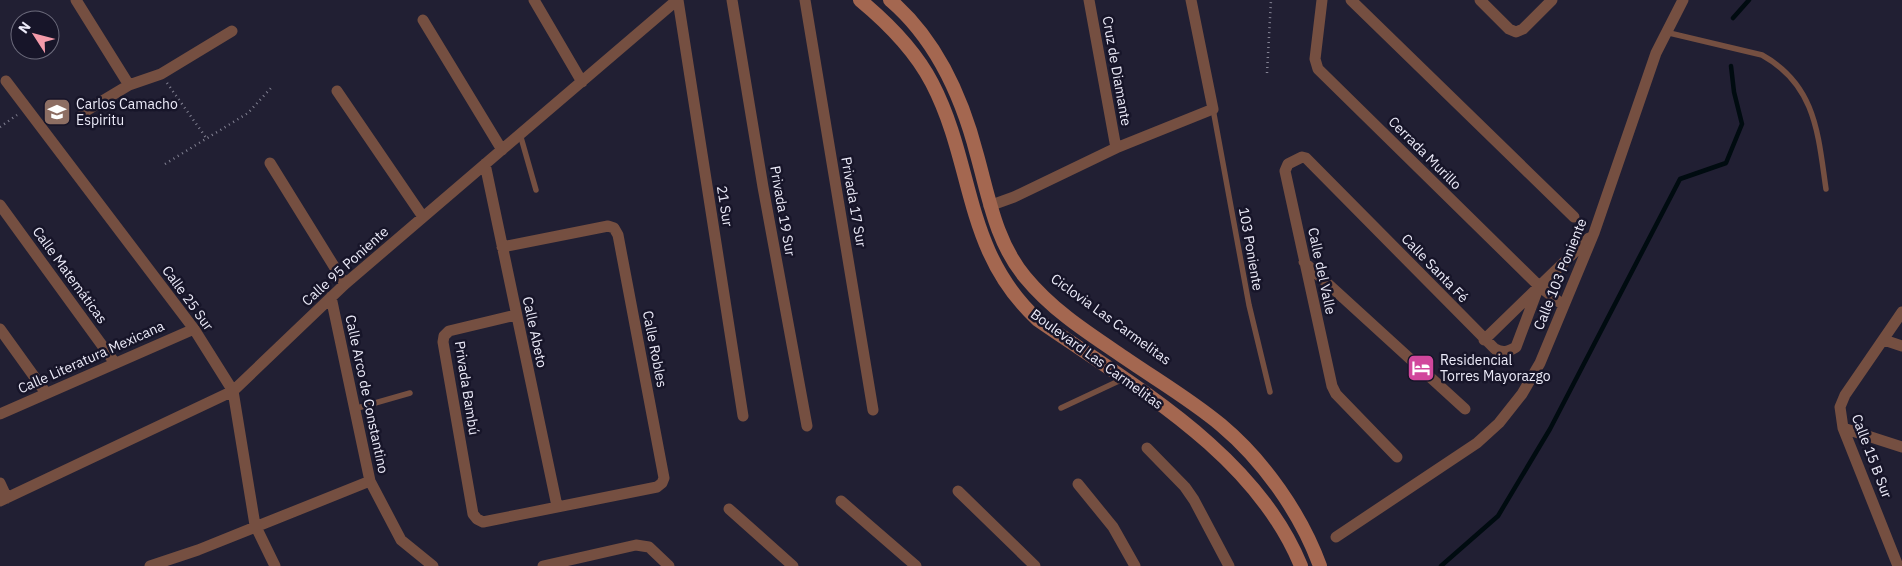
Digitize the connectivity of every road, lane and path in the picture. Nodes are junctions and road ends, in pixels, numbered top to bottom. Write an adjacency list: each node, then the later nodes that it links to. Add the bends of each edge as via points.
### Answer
1 (76, 0): 23 (street)
2 (534, 0): 22 (street)
3 (677, 0): 22 (street, Calle 95 Poniente); 71 (street, 21 Sur)
4 (732, 0): 72 (street, Privada 19 Sur)
5 (805, 0): 69 (street, Privada 17 Sur)
6 (860, 0): 47 (main road, Boulevard Las Carmelitas, via 900,36 932,82 952,130 980,234)
7 (890, 0): 41 (main road, Boulevard Las Carmelitas, via 918,28 950,77 967,122)
8 (1089, 0): 32 (street, Cruz de Diamante)
9 (1191, 0): 27 (street)
10 (1272, 0): 19 (path)
11 (1322, 0): 50 (street, Cerrada Murillo, via 1315,59 1318,69)
12 (1351, 0): 43 (street)
13 (1480, 0): 14 (street, via 1516,32)
14 (1552, 0)
15 (1683, 0): 18 (street, Calle 103 Poniente)
16 (422, 20): 33 (street)
17 (232, 31): 20 (street)
18 (1665, 32): 38 (lane, via 1762,55 1791,77 1810,108 1816,126); 44 (street, Calle 103 Poniente)
19 (1268, 73)
20 (161, 74): 23 (street); 31 (path)
21 (6, 81): 26 (street, Calle 25 Sur)
22 (582, 82): 30 (street, Calle 95 Poniente)
23 (129, 85): 28 (street)
24 (271, 88): 31 (path, via 248,113)
25 (337, 91): 42 (street)
26 (26, 108): 29 (path); 56 (street, Calle 25 Sur)
27 (1213, 109): 32 (street); 63 (lane, 103 Poniente, via 1248,305)
28 (84, 112)
29 (0, 127)
30 (520, 134): 33 (street, Calle 95 Poniente); 39 (lane)
31 (207, 138): 35 (path)
32 (1116, 148): 41 (street)
33 (502, 150): 36 (street, Calle 95 Poniente)
34 (270, 163): 49 (street)
35 (165, 164)
36 (485, 164): 42 (street, Calle 95 Poniente); 46 (street, Calle Abeto)
37 (1288, 164): 48 (street, Calle del Valle, via 1285,171); 57 (street, Calle Santa Fé, via 1306,158)
38 (1826, 189)
39 (536, 190)
40 (0, 205): 60 (street, Calle Matemáticas)
41 (989, 206): 45 (main road, Boulevard Las Carmelitas)
42 (423, 217): 49 (street, Calle 95 Poniente)
43 (1574, 218)
44 (1594, 233): 50 (street); 52 (street, Calle 103 Poniente)
45 (1002, 243): 47 (main road); 100 (main road, Boulevard Las Carmelitas, via 1023,275 1062,316 1222,425 1279,490)
46 (502, 247): 54 (street, Calle Abeto); 83 (street, Calle Robles, via 608,226 614,228 618,235 664,478 656,487)
47 (988, 252): 61 (main road, Boulevard Las Carmelitas, via 1001,277 1024,308)
48 (1304, 262): 67 (street); 76 (street, Calle del Valle, via 1332,386)
49 (345, 284): 51 (street, Calle 95 Poniente)
50 (1539, 286): 52 (street, Cerrada Murillo); 57 (street); 57 (street, Calle Santa Fé, via 1516,347 1501,352)
51 (331, 296): 62 (street, Calle 95 Poniente); 68 (street, Calle Arco de Constantino)
52 (1563, 305): 86 (street, Calle 103 Poniente, via 1540,363 1522,394 1499,423 1477,443)
53 (1902, 312): 58 (street, Calle 15 B Sur)
54 (516, 315): 83 (street, Calle Abeto); 83 (street, Privada Bambú, via 449,331 444,336 472,504 477,519 483,522)
55 (0, 329): 64 (street)
56 (194, 329): 60 (street, Calle Literatura Mexicana); 62 (street, Calle 25 Sur)
57 (1484, 340)
58 (1884, 340): 59 (street); 73 (street, Calle 15 B Sur, via 1842,401)
59 (1902, 346)
60 (116, 363): 64 (street, Calle Literatura Mexicana)
61 (1124, 379): 66 (lane); 89 (main road, Boulevard Las Carmelitas, via 1222,455 1275,519)
62 (232, 391): 81 (street, Calle 95 Poniente); 85 (street, Calle 25 Sur)
63 (1270, 392)
64 (46, 393): 70 (street, Calle Literatura Mexicana)
65 (410, 393): 68 (lane)
66 (1062, 408)
67 (1465, 408)
68 (354, 410): 77 (street, Calle Arco de Constantino)
69 (873, 410)
70 (0, 414)
71 (742, 416)
72 (807, 426)
73 (1843, 428): 74 (street); 87 (street, Calle 15 B Sur)
74 (1902, 447)
75 (1147, 448): 99 (street, via 1185,487)
76 (1396, 457)
77 (370, 481): 85 (street); 92 (street, Calle Arco de Constantino, via 401,540)
78 (0, 483): 81 (street)
79 (1078, 484): 98 (street, via 1109,521)
80 (958, 491): 97 (street)
81 (4, 500)
82 (841, 501): 96 (street)
83 (557, 506)
84 (729, 509): 95 (street)
85 (255, 525): 90 (street, via 198,550); 91 (street, Calle 25 Sur)
86 (1336, 536)
87 (1898, 553): 101 (street, Calle 15 B Sur)
88 (558, 565): 93 (street); 94 (street, via 636,544 648,548)
89 (1300, 565)
90 (150, 566)
91 (275, 566)
92 (433, 566)
93 (543, 566)
94 (669, 566)
95 (794, 566)
96 (916, 566)
97 (1034, 566)
98 (1136, 566)
99 (1229, 566)
100 (1320, 566)
101 (1898, 566)

